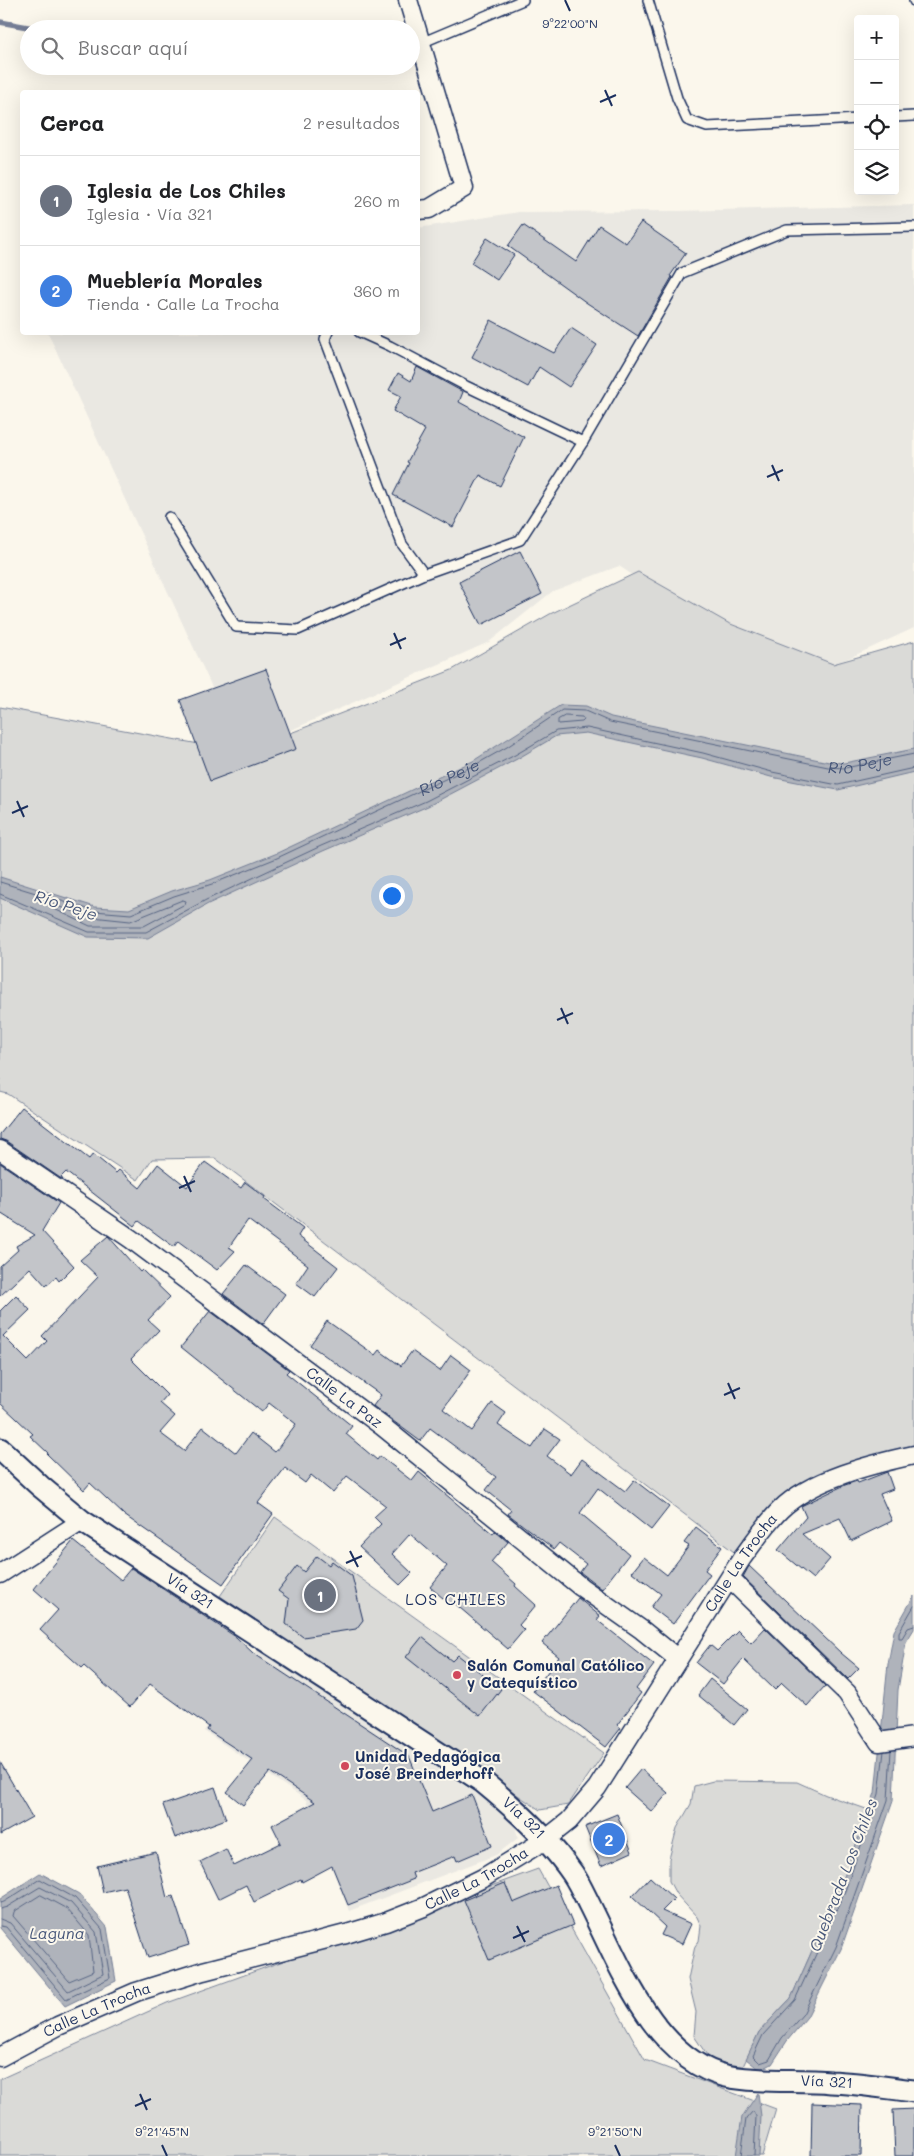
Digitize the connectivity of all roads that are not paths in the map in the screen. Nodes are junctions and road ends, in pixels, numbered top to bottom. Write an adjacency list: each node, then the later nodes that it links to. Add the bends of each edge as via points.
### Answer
1 (408, 0): 4 (street)
2 (523, 0): 6 (lane)
3 (648, 0): 9 (lane, via 677,98 687,120 707,127)
4 (414, 20)
5 (420, 40): 6 (street)
6 (421, 43): 10 (street, via 464,188 429,209)
7 (914, 116): 8 (lane)
8 (899, 117)
9 (854, 119)
10 (420, 210)
11 (914, 227): 14 (lane, via 787,230 682,274)
12 (327, 335): 16 (lane, via 402,544)
13 (366, 335): 14 (lane)
14 (583, 442): 16 (lane, via 520,540)
15 (169, 517): 16 (lane, via 236,627 298,630)
16 (424, 574)
17 (0, 1150): 23 (street, Calle La Paz, via 131,1239 374,1421 581,1587)
18 (0, 1448): 20 (street, Vía 321)
19 (914, 1455): 22 (street, Calle La Trocha, via 869,1465 823,1483 792,1500 768,1522)
20 (82, 1521): 21 (street); 25 (street, Vía 321, via 483,1782)
21 (0, 1574)
22 (730, 1579): 23 (street, Calle La Trocha); 24 (street, via 847,1693 879,1742)
23 (678, 1659): 25 (street, Calle La Trocha, via 597,1788 569,1821)
24 (909, 1737)
25 (545, 1840): 26 (street, Calle La Trocha, via 483,1878 407,1914 136,1992 71,2020); 27 (street, Vía 321, via 574,1874 644,2010 686,2057 725,2076)
26 (0, 2057)
27 (914, 2091)

